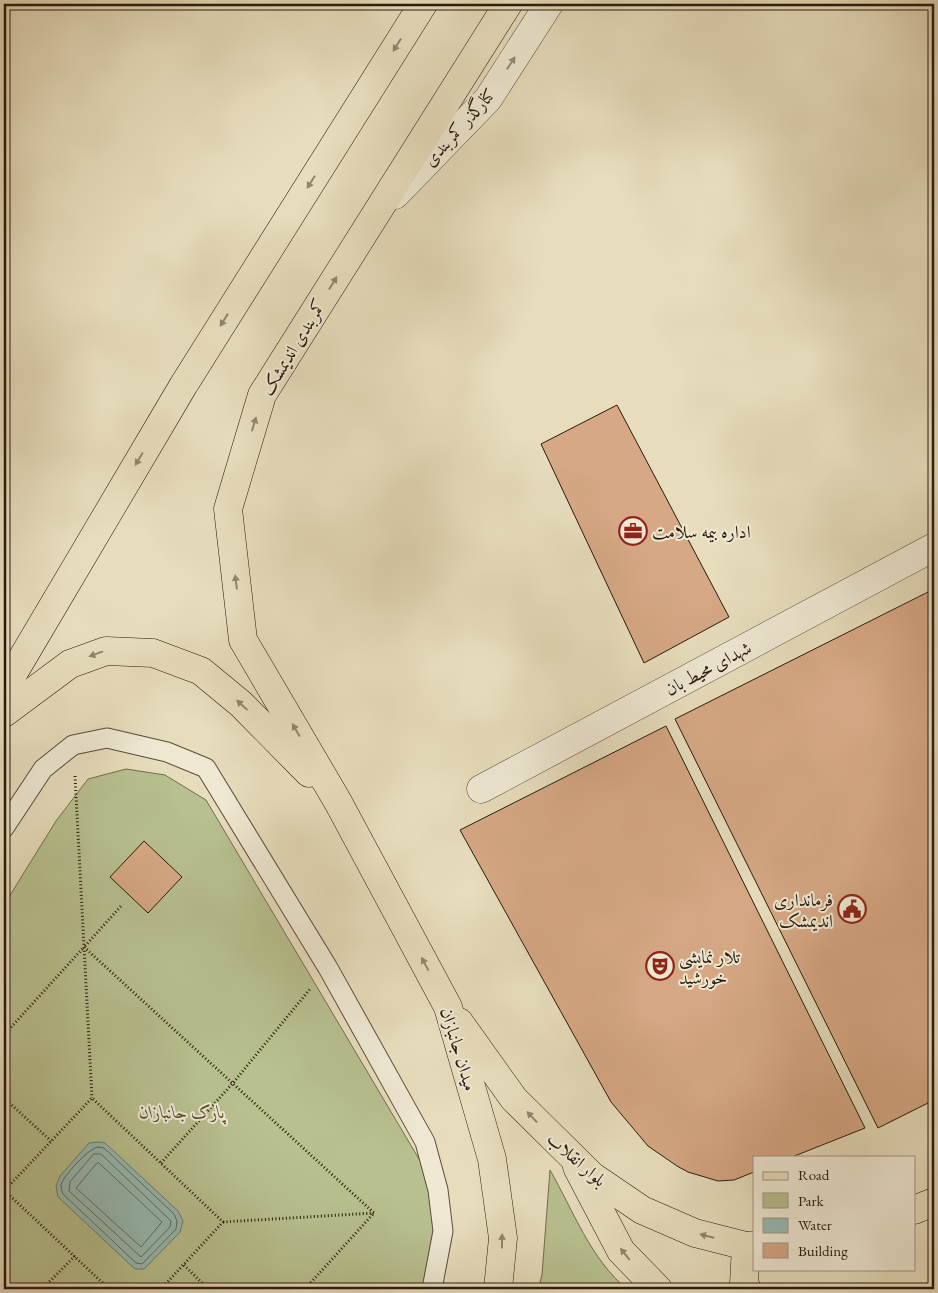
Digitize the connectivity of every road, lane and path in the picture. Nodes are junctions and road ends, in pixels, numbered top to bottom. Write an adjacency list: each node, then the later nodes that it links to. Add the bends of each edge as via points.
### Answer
1 (423, 4): 6 (main road, one-way to 6, via 182,386)
2 (508, 4): 4 (main road, کمربندی اندیمشک)
3 (549, 4): 4 (street, کنارگذر کمربندی, one-way to 3, via 488,99)
4 (374, 216): 10 (main road, کمربندی اندیمشک, one-way to 4, via 243,640 228,509 262,395)
5 (934, 547): 9 (street, شهدای محیط بان)
6 (4, 689)
7 (4, 713): 10 (main road, one-way to 7, via 241,704 201,671 153,653 106,651 70,664)
8 (73, 744): 11 (lane, via 43,769); 13 (path); 14 (lane, via 107,738 167,752 206,768)
9 (481, 789)
10 (338, 802): 15 (main road, میدان جانبازان, one-way to 10)
11 (4, 828)
12 (122, 905): 13 (path)
13 (84, 947): 16 (path); 17 (path); 19 (path)
14 (328, 968): 17 (path); 36 (lane, via 425,1142 438,1190 443,1231)
15 (448, 1007): 21 (main road, بلوار انقلاب, one-way to 15, via 514,1098); 37 (main road, میدان جانبازان, one-way to 15, via 503,1238 492,1159)
16 (4, 1035)
17 (233, 1083): 22 (path); 26 (path)
18 (4, 1098): 20 (path)
19 (92, 1098): 20 (path); 22 (path)
20 (52, 1142): 23 (path)
21 (571, 1156): 28 (main road, بلوار انقلاب, one-way to 21, via 695,1233 642,1210 592,1176); 38 (main road, one-way to 21, via 622,1251)
22 (161, 1163): 27 (path)
23 (4, 1191): 29 (path)
24 (934, 1202): 25 (main road)
25 (916, 1209)
26 (374, 1213): 27 (path); 35 (path)
27 (223, 1222): 30 (path)
28 (750, 1246): 39 (main road, via 744,1284)
29 (75, 1256): 31 (path); 32 (path)
30 (184, 1264): 33 (path); 34 (path)
31 (42, 1289)
32 (109, 1289)
33 (161, 1289)
34 (208, 1289)
35 (305, 1289)
36 (432, 1289)
37 (498, 1289)
38 (658, 1289)
39 (747, 1289)

